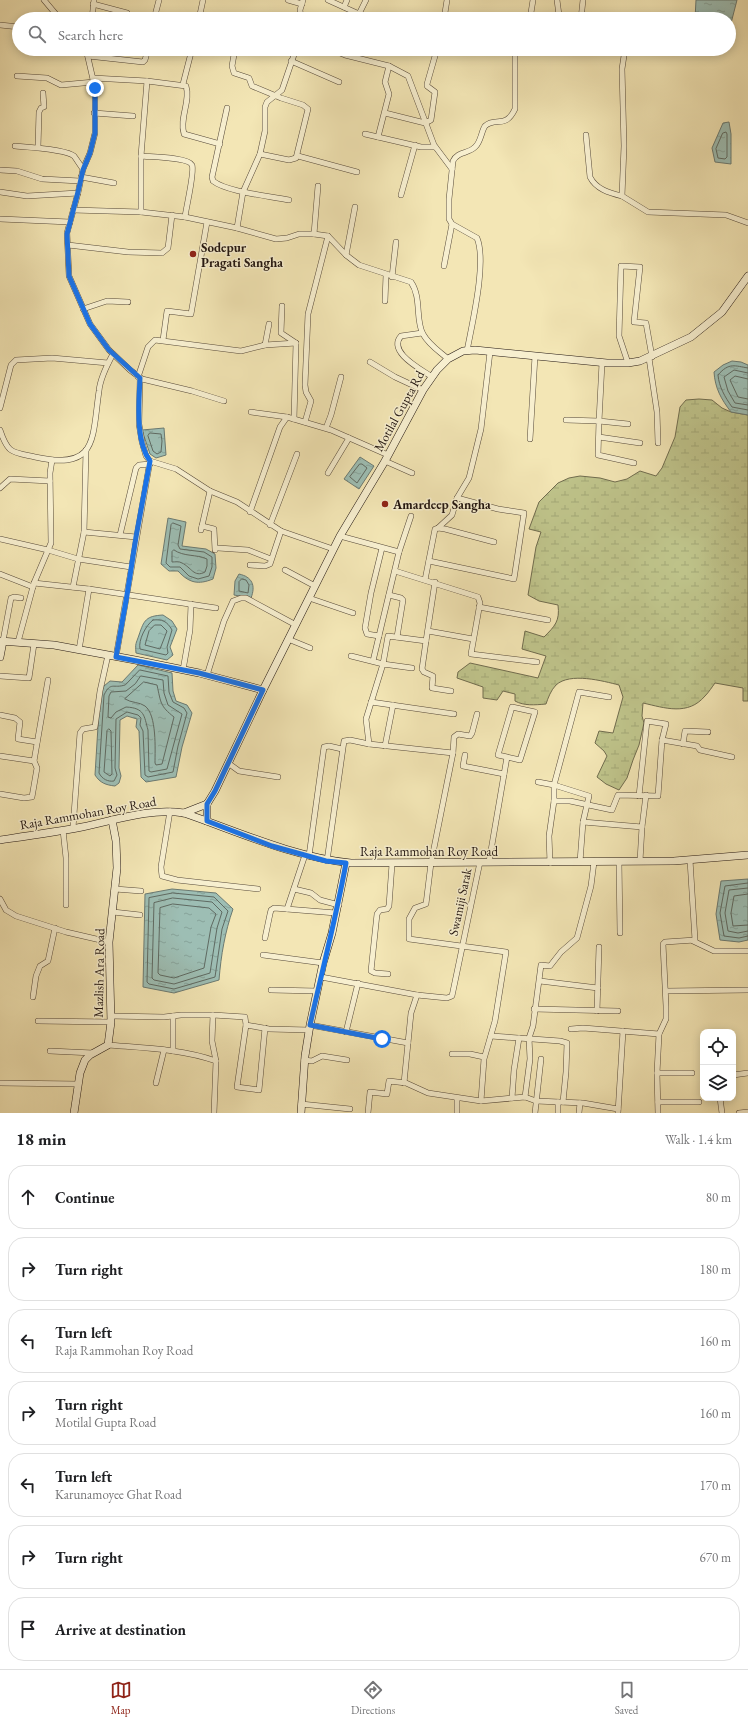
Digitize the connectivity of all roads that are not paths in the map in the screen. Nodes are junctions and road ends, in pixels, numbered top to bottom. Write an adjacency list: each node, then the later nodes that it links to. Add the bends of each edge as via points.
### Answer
1 (159, 0): 18 (street)
2 (203, 0): 19 (street)
3 (288, 0): 13 (street)
4 (328, 0): 14 (street)
5 (347, 0): 14 (street)
6 (366, 0): 22 (street)
7 (447, 0): 23 (street)
8 (533, 0): 24 (street)
9 (557, 0): 25 (street)
10 (583, 0): 26 (street)
11 (46, 1): 15 (street)
12 (94, 2): 16 (street); 17 (street)
13 (302, 2): 20 (street)
14 (344, 7): 21 (street)
15 (54, 12)
16 (93, 12)
17 (124, 12)
18 (156, 12)
19 (200, 12)
20 (300, 12)
21 (352, 12)
22 (361, 12)
23 (445, 12)
24 (531, 12)
25 (559, 12)
26 (581, 12)
27 (0, 25): 28 (street)
28 (12, 26)
29 (88, 56): 30 (street, via 142,62); 41 (street)
30 (146, 56)
31 (190, 56): 44 (street)
32 (234, 56): 46 (street, via 233,71 249,78 252,86)
33 (293, 56): 38 (street)
34 (350, 56): 39 (street)
35 (435, 56): 51 (street, via 427,84 435,92 432,118)
36 (515, 56): 63 (street, via 515,109 512,116 504,122 487,124 476,146 455,157)
37 (624, 56): 74 (street)
38 (291, 61): 43 (street); 46 (street, via 282,90)
39 (389, 66): 48 (street, via 385,82 389,94); 51 (street, via 408,76)
40 (18, 76): 41 (street, via 47,78 61,85)
41 (94, 80): 42 (street); 49 (street)
42 (147, 81): 44 (street); 61 (street)
43 (339, 82)
44 (183, 84): 55 (street, via 188,90 184,134)
45 (43, 93): 58 (street, via 44,107 39,112)
46 (275, 95): 60 (street, via 267,102 265,108 265,131); 62 (street, via 307,107)
47 (227, 108): 55 (street)
48 (385, 113): 51 (street); 54 (street)
49 (94, 114): 50 (street); 65 (street, via 95,133)
50 (133, 116)
51 (425, 123): 59 (street)
52 (366, 134): 54 (street)
53 (586, 135): 74 (street, via 590,177 599,188)
54 (378, 137): 56 (street)
55 (220, 144): 72 (street, via 213,181)
56 (415, 145): 59 (street); 73 (street)
57 (15, 146): 58 (street)
58 (38, 147): 65 (street, via 70,154)
59 (435, 147): 63 (street)
60 (260, 154): 62 (street, via 290,160); 72 (street)
61 (141, 156): 78 (street); 80 (street, via 191,163 192,174)
62 (298, 156): 66 (street)
63 (452, 169): 85 (street, via 448,214)
64 (0, 170): 67 (street, via 10,170 42,179)
65 (83, 170): 67 (street)
66 (357, 172)
67 (81, 179): 68 (street); 71 (street)
68 (114, 183)
69 (318, 186): 87 (street)
70 (0, 192): 71 (street, via 27,196)
71 (78, 192): 77 (street)
72 (243, 192): 75 (street); 86 (street)
73 (401, 195)
74 (622, 196): 84 (street, via 648,212 726,215)
75 (289, 200)
76 (355, 207): 91 (street)
77 (73, 210): 78 (street); 82 (street)
78 (141, 212): 79 (street)
79 (172, 215): 80 (street); 90 (street, via 168,248 162,253)
80 (185, 217): 83 (street)
81 (0, 219): 82 (street)
82 (70, 222): 90 (street)
83 (208, 222): 86 (street); 102 (street, via 191,314 167,311)
84 (748, 223)
85 (452, 224): 92 (street); 105 (street, via 477,238 480,246 480,267)
86 (237, 228): 87 (street, via 276,239)
87 (314, 234): 88 (street)
88 (328, 236): 91 (street); 126 (street, via 308,314 305,385 311,401)
89 (396, 242): 95 (street)
90 (68, 245): 99 (street, via 69,276)
91 (346, 255): 93 (street, via 359,265)
92 (444, 266)
93 (386, 275): 95 (street); 96 (street)
94 (748, 276): 109 (street, Motilal Gupta Rd, via 722,312 691,337)
95 (392, 277): 101 (street, via 411,282 415,288)
96 (385, 301)
97 (128, 302): 99 (street, via 107,301)
98 (282, 306): 103 (street, via 281,333)
99 (83, 309): 107 (street, via 90,324)
100 (269, 324): 104 (street)
101 (422, 333): 110 (street, via 432,346); 117 (street, via 402,336 397,344 398,349)
102 (163, 340): 104 (street, via 241,351); 115 (street, via 155,340 148,347)
103 (296, 343): 104 (street); 123 (street)
104 (265, 344)
105 (467, 351): 106 (street, Motilal Gupta Rd); 110 (street, Motilal Gupta Rd)
106 (490, 352): 108 (street, Motilal Gupta Rd); 146 (street, via 481,429 469,478)
107 (113, 354): 112 (street); 115 (street)
108 (535, 356): 113 (street, Motilal Gupta Rd); 132 (street)
109 (651, 357): 114 (street, Motilal Gupta Rd); 114 (street, via 646,322 634,322 640,267 621,266 619,336); 134 (street, via 658,412)
110 (448, 359): 117 (street, Motilal Gupta Rd)
111 (370, 362): 118 (street)
112 (108, 363): 120 (street, via 52,358 16,360 11,365); 135 (street, via 99,389 95,428)
113 (602, 363): 114 (street, Motilal Gupta Rd); 125 (street)
114 (628, 363)
115 (140, 377): 119 (street); 139 (street, via 139,424)
116 (341, 377): 128 (street)
117 (432, 377): 118 (street, Motilal Gupta Rd)
118 (423, 390): 137 (street, Motilal Gupta Rd)
119 (224, 401)
120 (0, 408)
121 (251, 412): 122 (street)
122 (287, 418): 123 (street); 147 (street, via 280,428)
123 (294, 419): 126 (street)
124 (566, 420): 125 (street)
125 (599, 421): 127 (street); 130 (street)
126 (305, 422): 128 (street)
127 (628, 424)
128 (326, 428): 131 (street)
129 (0, 430): 138 (street, via 5,445 12,452)
130 (599, 437): 133 (street); 140 (street, via 599,456)
131 (349, 438): 137 (street); 141 (street)
132 (530, 439)
133 (640, 443)
134 (658, 443)
135 (86, 450): 138 (street, via 76,459); 152 (street)
136 (298, 454): 149 (street)
137 (386, 458): 142 (street); 154 (street, Motilal Gupta Rd)
138 (52, 460): 143 (street)
139 (150, 463): 145 (street, via 176,469); 153 (street, via 136,468); 155 (street)
140 (634, 463)
141 (328, 473)
142 (412, 473)
143 (50, 481): 144 (street, via 10,479); 160 (street, via 51,543)
144 (0, 488)
145 (210, 491): 147 (street, via 237,502); 163 (street, via 202,528 214,529 217,549 248,550)
146 (457, 498): 150 (street, via 452,515); 164 (street, via 524,513 514,579)
147 (250, 512): 149 (street)
148 (411, 516): 161 (street)
149 (270, 525): 151 (street)
150 (438, 528): 157 (street); 164 (street, via 433,534)
151 (281, 531): 159 (street); 163 (street)
152 (84, 532): 153 (street); 162 (street)
153 (120, 535): 155 (street)
154 (340, 536): 158 (street); 159 (street, Motilal Gupta Rd)
155 (136, 537): 166 (street)
156 (0, 539): 160 (street)
157 (494, 542)
158 (382, 548): 161 (street); 187 (street, via 366,628 367,634)
159 (333, 549): 173 (street, Motilal Gupta Rd)
160 (48, 550): 162 (street); 172 (street)
161 (399, 552): 168 (street)
162 (78, 559): 166 (street); 174 (street)
163 (271, 559): 165 (street, via 268,566)
164 (429, 561): 170 (street)
165 (250, 565)
166 (131, 567): 176 (street)
167 (285, 570): 173 (street)
168 (395, 571): 170 (street); 177 (street)
169 (0, 574): 172 (street)
170 (425, 580): 171 (street)
171 (435, 582): 181 (street, via 478,597); 186 (street)
172 (33, 585): 174 (street); 193 (street)
173 (315, 586): 179 (street, Motilal Gupta Rd)
174 (73, 588): 175 (street)
175 (89, 589): 176 (street); 196 (street)
176 (127, 595): 180 (street); 200 (street)
177 (388, 595): 187 (street); 188 (street, via 403,600)
178 (21, 598): 191 (street, via 11,598)
179 (309, 598): 183 (street); 185 (street, Motilal Gupta Rd)
180 (191, 604): 182 (street); 205 (street, via 190,630)
181 (479, 607): 184 (street); 189 (street)
182 (216, 608)
183 (353, 613)
184 (548, 620)
185 (296, 625): 190 (street, Motilal Gupta Rd); 206 (street, via 246,598 233,601)
186 (428, 631): 189 (street); 192 (street)
187 (379, 636): 201 (street)
188 (397, 637): 192 (street); 203 (street, via 388,636)
189 (473, 638): 202 (street, via 471,654)
190 (288, 639): 195 (street); 209 (street, Motilal Gupta Rd)
191 (1, 641): 193 (street); 199 (street)
192 (426, 641): 210 (street, via 422,669 433,676 432,688)
193 (18, 642): 194 (street)
194 (34, 644): 196 (street); 207 (street, via 29,678)
195 (310, 648)
196 (79, 650): 197 (street)
197 (108, 655): 200 (street); 247 (street, via 95,727 83,729 80,733)
198 (351, 656): 201 (street)
199 (0, 657)
200 (116, 657): 205 (street)
201 (373, 661): 203 (street)
202 (537, 662)
203 (383, 664): 204 (street); 212 (street)
204 (412, 668)
205 (183, 670): 206 (street)
206 (207, 675): 209 (street)
207 (0, 676)
208 (48, 680): 219 (street)
209 (263, 690): 230 (street, Motilal Gupta Rd)
210 (451, 691)
211 (609, 697): 234 (street, via 579,692)
212 (371, 702): 213 (street); 220 (street, via 366,719)
213 (393, 705): 214 (street); 222 (street)
214 (454, 714)
215 (477, 714): 224 (street, via 470,736 456,734)
216 (0, 715): 219 (street, via 15,718 20,722 18,739)
217 (708, 732): 221 (street, via 685,730)
218 (662, 740): 221 (street); 236 (street, via 658,796); 237 (street, via 666,724 647,721)
219 (37, 742): 229 (street)
220 (369, 744): 222 (street); 223 (street, via 346,740)
221 (683, 744): 228 (street)
222 (385, 746): 224 (street)
223 (342, 748): 250 (street, via 324,747); 253 (street)
224 (453, 753): 261 (street)
225 (465, 755): 231 (street, via 463,766)
226 (0, 756): 229 (street)
227 (507, 757): 227 (street, via 520,760 535,712 512,707 498,755); 231 (street)
228 (732, 757)
229 (34, 761): 235 (street, via 37,768 32,797)
230 (228, 763): 232 (street, via 240,771); 239 (street, Motilal Gupta Rd)
231 (504, 774): 256 (street)
232 (278, 777)
233 (538, 782): 234 (street)
234 (554, 784): 238 (street); 240 (street, via 589,796)
235 (0, 794)
236 (646, 795): 237 (street); 246 (street)
237 (639, 796): 240 (street, via 618,795 612,810)
238 (554, 801): 240 (street); 262 (street, via 549,836)
239 (207, 804): 242 (street); 244 (street)
240 (586, 805): 245 (street)
241 (170, 811): 242 (street, Raja Rammohan Roy Road); 243 (street, Raja Rammohan Roy Road); 266 (street, via 161,867 162,876)
242 (184, 813): 244 (street, Raja Rammohan Roy Road)
243 (112, 820): 247 (street, Raja Rammohan Roy Road); 264 (street, Mazlish Ara Road, via 116,841)
244 (207, 821): 250 (street, Raja Rammohan Roy Road, via 272,846)
245 (583, 822): 246 (street); 257 (street)
246 (642, 827): 254 (street)
247 (73, 828): 248 (street, Raja Rammohan Roy Road)
248 (63, 830): 249 (street, Raja Rammohan Roy Road); 270 (street, via 68,892)
249 (0, 840)
250 (307, 855): 253 (street, Raja Rammohan Roy Road); 265 (street)
251 (748, 855): 252 (street, Raja Rammohan Roy Road)
252 (690, 860): 254 (street, Raja Rammohan Roy Road); 278 (street, via 696,936 696,940)
253 (326, 861): 260 (street, Raja Rammohan Roy Road)
254 (640, 861): 259 (street, Raja Rammohan Roy Road)
255 (480, 862): 256 (street, Raja Rammohan Roy Road); 261 (street, Raja Rammohan Roy Road); 280 (street, Swamiji Sarak)
256 (489, 862): 262 (street, Raja Rammohan Roy Road)
257 (580, 862): 258 (street, Raja Rammohan Roy Road); 262 (street, Raja Rammohan Roy Road)
258 (594, 862): 259 (street, Raja Rammohan Roy Road); 287 (street, via 591,886 577,938 550,966 541,965)
259 (619, 862): 276 (street)
260 (346, 863): 263 (street, Raja Rammohan Roy Road); 269 (street)
261 (431, 863): 263 (street, Raja Rammohan Roy Road); 280 (street, Swamiji Sarak, via 426,904 415,908 409,919 408,939)
262 (550, 863)
263 (392, 864): 285 (street, via 389,906 377,914 371,971 375,974)
264 (115, 889): 267 (street); 272 (street, Mazlish Ara Road)
265 (294, 889): 269 (street, via 311,893 320,900); 271 (street)
266 (258, 890)
267 (141, 891)
268 (0, 899): 275 (street, via 9,913)
269 (339, 904): 273 (street)
270 (66, 906)
271 (287, 909): 273 (street); 277 (street, via 271,910)
272 (113, 912): 274 (street); 279 (street, Mazlish Ara Road)
273 (336, 914): 284 (street)
274 (140, 915)
275 (56, 928): 279 (street); 295 (street, via 48,961 40,966 36,976)
276 (620, 933)
277 (265, 938)
278 (693, 941): 282 (street, via 714,951); 293 (street, via 663,944)
279 (109, 942): 301 (street, Mazlish Ara Road)
280 (462, 947): 294 (street, Swamiji Sarak, via 452,996 447,998); 310 (street, via 506,952 496,1020)
281 (599, 947): 289 (street)
282 (748, 951)
283 (262, 955): 284 (street)
284 (323, 963): 286 (street)
285 (388, 974)
286 (321, 977): 288 (street); 292 (street)
287 (540, 981): 289 (street); 296 (street)
288 (358, 983): 294 (street); 308 (street)
289 (598, 988): 297 (street)
290 (272, 990): 292 (street)
291 (748, 990): 293 (street)
292 (318, 991): 304 (street)
293 (666, 991): 309 (street, via 666,1019)
294 (417, 995): 313 (street, via 411,1013)
295 (33, 997)
296 (534, 1009): 297 (street); 312 (street)
297 (597, 1011): 298 (street)
298 (618, 1011)
299 (213, 1015): 300 (street); 303 (street, via 246,1016); 322 (street, via 212,1041)
300 (173, 1016): 301 (street); 316 (street)
301 (111, 1019): 302 (street); 314 (street, Mazlish Ara Road)
302 (38, 1021)
303 (246, 1025): 305 (street); 305 (street, via 236,1087 259,1090)
304 (309, 1027): 305 (street); 308 (street); 323 (street)
305 (264, 1028)
306 (571, 1029): 307 (street)
307 (623, 1031): 309 (street); 345 (street)
308 (346, 1032): 313 (street)
309 (659, 1034): 325 (street)
310 (491, 1036): 311 (street); 320 (street)
311 (519, 1038): 312 (street); 335 (street)
312 (529, 1038): 333 (street, via 530,1059); 339 (street, via 567,1043 566,1072)
313 (408, 1043): 330 (street)
314 (108, 1045): 315 (street); 318 (street)
315 (164, 1050): 316 (street); 332 (street)
316 (173, 1051): 322 (street)
317 (50, 1052): 318 (street)
318 (93, 1053): 331 (street, via 85,1060)
319 (452, 1054): 320 (street)
320 (484, 1056): 336 (street)
321 (541, 1059): 337 (street)
322 (216, 1060): 348 (street)
323 (304, 1060): 324 (street, via 312,1061 322,1056); 343 (street)
324 (347, 1060)
325 (656, 1073): 326 (street); 340 (street)
326 (692, 1073)
327 (748, 1073): 328 (street)
328 (736, 1075)
329 (0, 1083): 331 (street)
330 (404, 1083): 334 (street, via 428,1092); 350 (street, via 389,1081 388,1094 370,1092)
331 (78, 1084): 347 (street)
332 (156, 1084)
333 (525, 1097): 335 (street); 337 (street)
334 (458, 1098): 336 (street); 351 (street)
335 (512, 1098): 336 (street)
336 (481, 1101)
337 (536, 1101): 339 (street); 352 (street)
338 (720, 1101): 356 (street)
339 (560, 1102): 342 (street); 353 (street)
340 (658, 1102): 341 (street); 355 (street)
341 (699, 1102)
342 (580, 1103): 345 (street); 354 (street)
343 (301, 1104): 344 (street); 349 (street)
344 (350, 1109)
345 (618, 1111)
346 (748, 1112): 357 (street)
347 (74, 1113)
348 (214, 1113)
349 (301, 1113)
350 (368, 1113)
351 (457, 1113)
352 (535, 1113)
353 (558, 1113)
354 (579, 1113)
355 (658, 1113)
356 (722, 1113)
357 (739, 1113)

